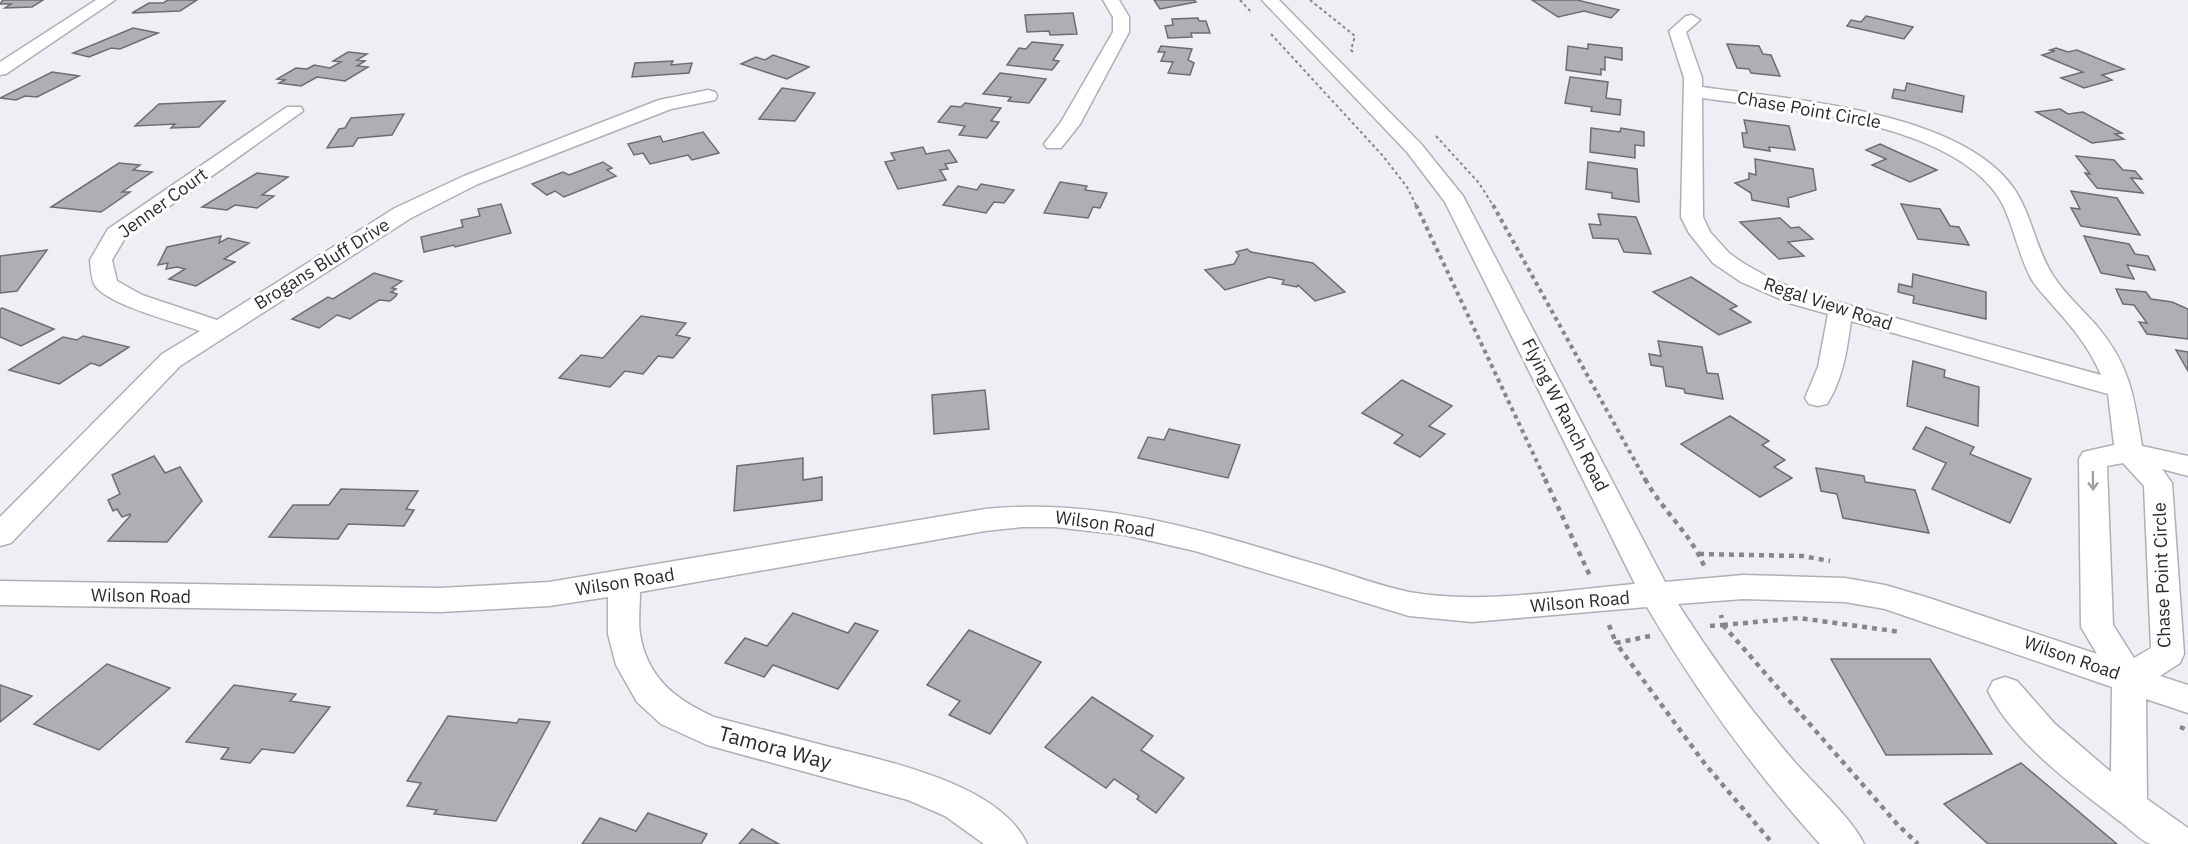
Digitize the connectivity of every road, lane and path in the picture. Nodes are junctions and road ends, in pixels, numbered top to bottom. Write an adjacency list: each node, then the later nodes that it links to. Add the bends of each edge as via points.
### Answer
1 (107, 0): 7 (street)
2 (1111, 0): 11 (street, via 1121,17 1121,32 1070,124)
3 (1240, 0): 4 (path)
4 (1263, 9): 23 (street, Flying W Ranch Road, via 1414,148 1455,201)
5 (1692, 20): 8 (street, Regal View Road, via 1677,31 1693,78)
6 (1264, 26): 24 (path, via 1407,187 1575,541)
7 (0, 70)
8 (1693, 91): 13 (street, Chase Point Circle, via 1864,118 1914,132); 14 (street, Regal View Road, via 1692,217 1698,232 1724,261 1747,276 1778,291)
9 (708, 96): 15 (street, Brogans Bluff Drive, via 666,105 444,191)
10 (294, 111): 15 (street, Jenner Court, via 116,234 101,260 106,284 134,300)
11 (1054, 144)
12 (2003, 159): 13 (street)
13 (1976, 161): 16 (street, Chase Point Circle, via 2011,201 2040,272 2107,359)
14 (1841, 311): 16 (street, Regal View Road); 17 (street, via 1831,367)
15 (219, 328): 20 (street, Brogans Bluff Drive, via 153,377)
16 (2121, 389): 18 (street, Chase Point Circle)
17 (1818, 398)
18 (2129, 452): 19 (street); 27 (street, Chase Point Circle, via 2158,483 2168,654); 27 (street, one-way to 27, via 2093,459 2097,627)
19 (2188, 466)
20 (0, 535)
21 (624, 583): 22 (street, Wilson Road, via 516,597 440,600); 24 (street, Wilson Road, via 985,520 1054,516 1160,531 1409,604 1472,610); 32 (street, Tamora Way, via 624,634 633,665 649,692 674,714 707,730 914,785 958,804 995,829)
22 (0, 593)
23 (1656, 595): 24 (street, Wilson Road); 27 (street, Wilson Road, via 1743,587 1845,590 1885,597); 33 (street, Flying W Ranch Road, via 1713,684 1773,762)
24 (1599, 601): 26 (path)
25 (1910, 633): 34 (path, via 1799,618 1723,625)
26 (1616, 644)
27 (2129, 678): 29 (street, Wilson Road); 31 (street)
28 (2005, 691): 31 (street, via 2023,716 2064,754)
29 (2183, 713): 30 (path)
30 (2188, 730)
31 (2128, 805): 35 (street)
32 (1008, 844)
33 (1845, 844)
34 (1918, 844)
35 (2179, 844)

